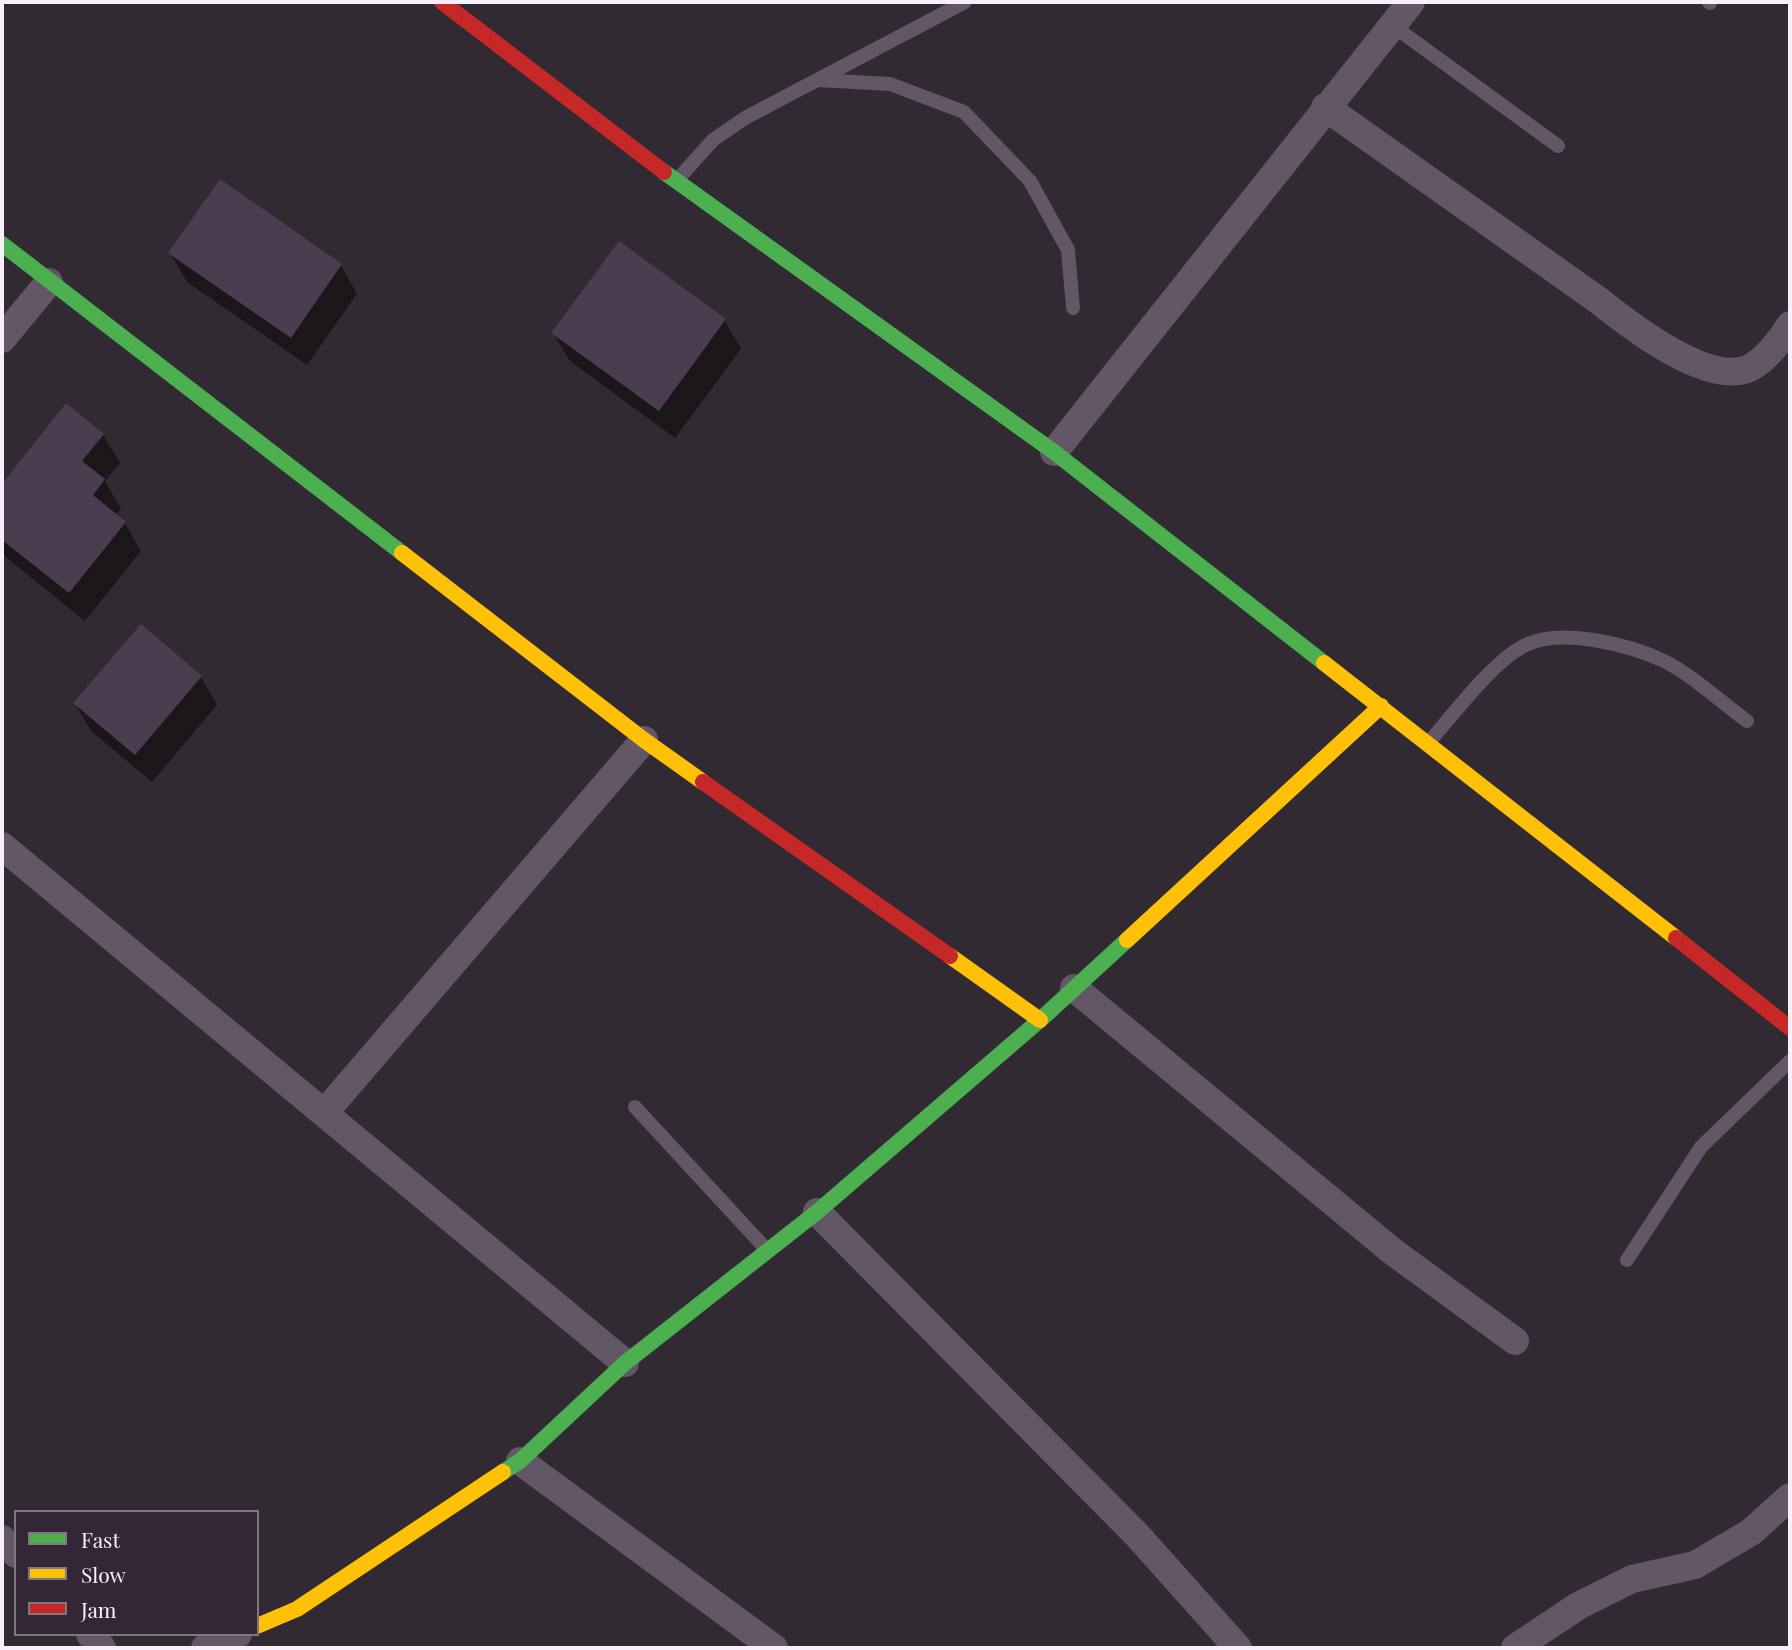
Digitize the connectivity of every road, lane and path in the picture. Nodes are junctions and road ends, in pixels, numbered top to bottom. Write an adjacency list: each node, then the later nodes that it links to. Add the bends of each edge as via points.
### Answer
1 (442, 2): 8 (street)
2 (965, 2): 5 (lane)
3 (1411, 2): 4 (street)
4 (1392, 25): 6 (street); 7 (lane)
5 (818, 80): 8 (lane, via 713,140); 11 (lane, via 890,84 964,112 1030,181 1068,250)
6 (1325, 107): 12 (street, via 1639,333 1683,357 1726,371 1754,367); 14 (street)
7 (1558, 146)
8 (677, 181): 14 (street)
9 (2, 244): 10 (street)
10 (49, 282): 13 (street); 17 (street)
11 (1073, 308)
12 (1790, 325)
13 (2, 339)
14 (1055, 452): 15 (street)
15 (1381, 706): 18 (street); 20 (street)
16 (1747, 721): 18 (lane, via 1665,662 1566,636 1527,644 1494,669)
17 (645, 740): 21 (street); 25 (street)
18 (1428, 743): 22 (street)
19 (2, 846): 25 (street)
20 (1074, 988): 21 (street); 29 (street, via 1392,1251)
21 (1040, 1020): 26 (street)
22 (1790, 1028)
23 (1790, 1061): 28 (lane, via 1701,1147)
24 (635, 1107): 27 (lane)
25 (325, 1112): 30 (street)
26 (817, 1212): 27 (street); 39 (street, via 1138,1535)
27 (768, 1251): 30 (street)
28 (1628, 1260)
29 (1516, 1341)
30 (625, 1363): 31 (street)
31 (520, 1461): 35 (street, via 298,1609); 38 (street)
32 (1790, 1497): 40 (street, via 1751,1532 1695,1565 1632,1580 1578,1606)
33 (2, 1539): 34 (street)
34 (14, 1552)
35 (259, 1625)
36 (233, 1636): 37 (street)
37 (205, 1648)
38 (774, 1648)
39 (1238, 1648)
40 (1515, 1648)

